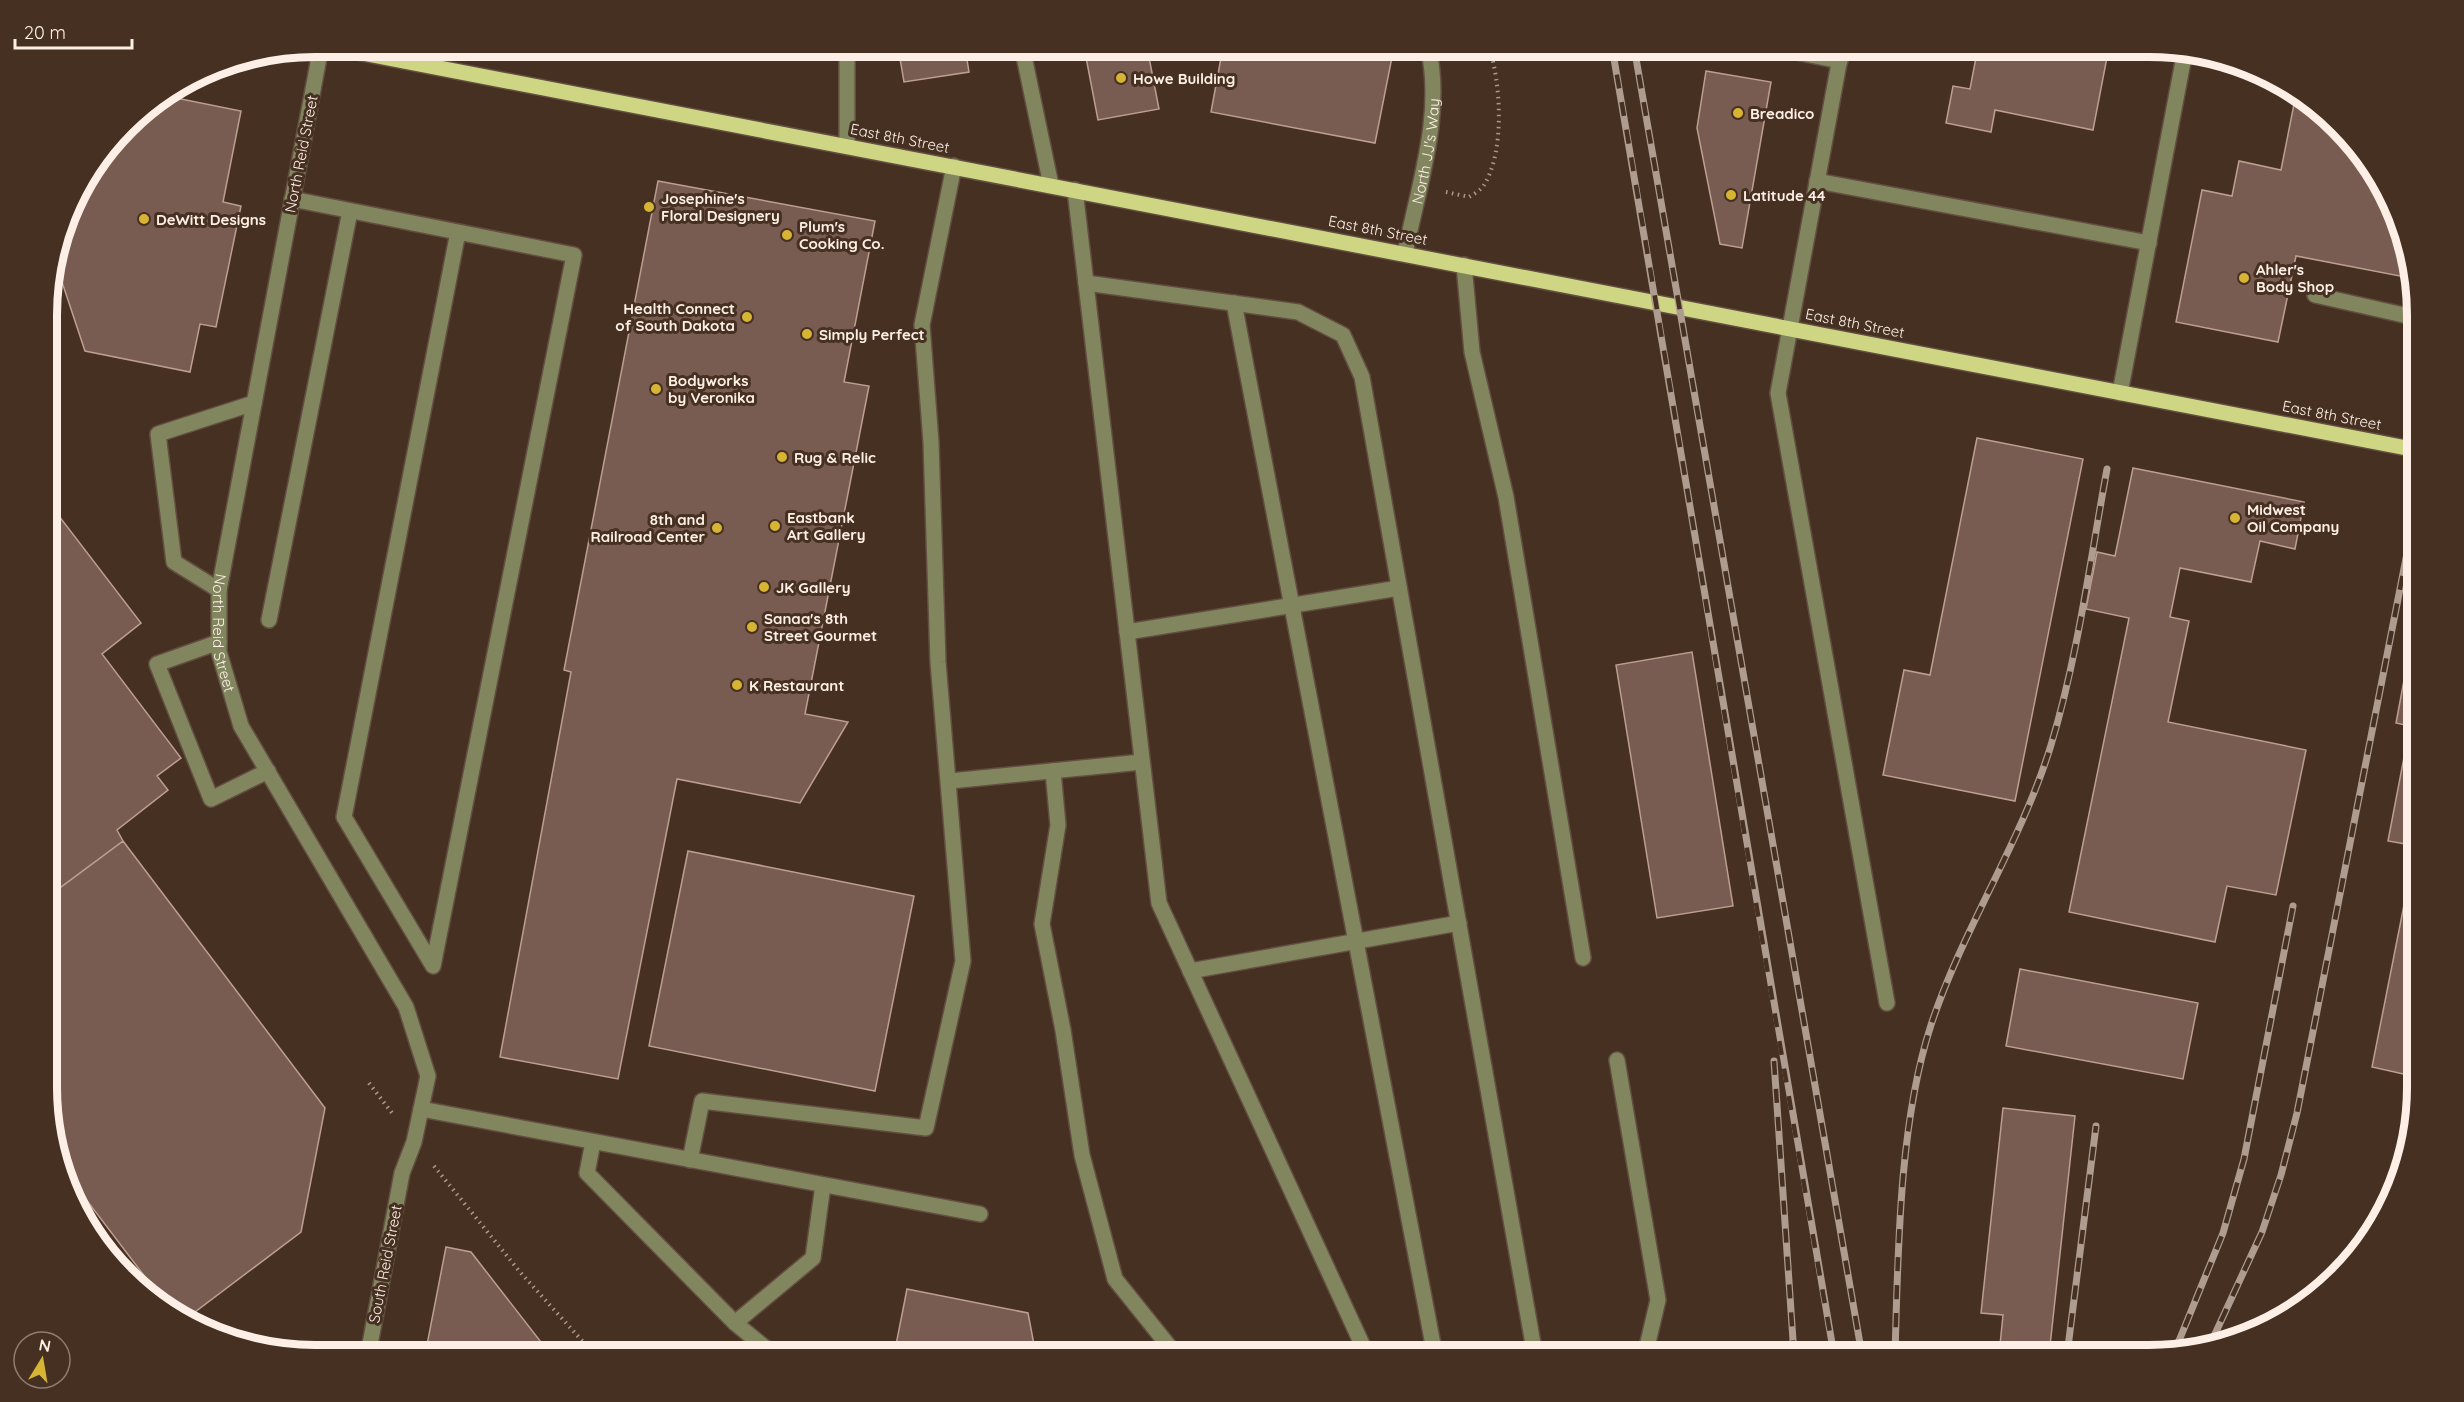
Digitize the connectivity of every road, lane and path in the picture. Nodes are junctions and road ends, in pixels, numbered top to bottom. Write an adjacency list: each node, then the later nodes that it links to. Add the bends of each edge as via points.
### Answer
1 (319, 57): 15 (street, North Reid Street)
2 (388, 57): 9 (main road, East 8th Street)
3 (847, 57): 9 (street)
4 (1024, 57): 12 (street)
5 (1431, 57): 13 (street, North JJ's Way, via 1434,111)
6 (1491, 57): 13 (path, via 1499,111 1496,154 1483,186 1469,198)
7 (1840, 57): 11 (street)
8 (2183, 59): 18 (street)
9 (847, 146): 10 (main road, East 8th Street)
10 (954, 166): 12 (main road, East 8th Street); 38 (street, via 922,325 931,442 938,662)
11 (1817, 181): 18 (street); 25 (street)
12 (1051, 185): 14 (main road, East 8th Street)
13 (1418, 186): 19 (street, North JJ's Way)
14 (1075, 190): 19 (main road, East 8th Street); 21 (street)
15 (292, 199): 16 (street); 27 (street, North Reid Street)
16 (350, 211): 17 (street); 32 (street)
17 (458, 232): 17 (street, via 574,255 433,966 344,817)
18 (2148, 243): 26 (street)
19 (1404, 254): 20 (main road, East 8th Street)
20 (1464, 266): 25 (main road, East 8th Street); 41 (street, via 1472,352 1506,497)
21 (1086, 283): 23 (street); 33 (street)
22 (2315, 295): 24 (street)
23 (1234, 303): 29 (street, via 1298,312 1343,335 1362,377); 31 (street)
24 (2407, 316)
25 (1789, 328): 26 (main road, East 8th Street); 43 (street, via 1778,393)
26 (2120, 393): 28 (main road, East 8th Street)
27 (254, 403): 30 (street, North Reid Street); 30 (street, via 158,434 174,562)
28 (2407, 448)
29 (1399, 588): 31 (street); 39 (street)
30 (219, 590): 34 (street, North Reid Street)
31 (1292, 604): 33 (street); 40 (street)
32 (269, 620)
33 (1127, 632): 35 (street)
34 (219, 642): 36 (street, North Reid Street, via 241,726); 36 (street, via 157,664 211,799)
35 (1142, 762): 37 (street); 42 (street, via 1159,903)
36 (268, 771): 46 (street, North Reid Street, via 406,1007 428,1076)
37 (1053, 771): 38 (street); 57 (street, via 1058,825 1042,924 1082,1155 1115,1279)
38 (950, 781): 49 (street, via 963,961 926,1128 702,1101)
39 (1459, 923): 40 (street); 60 (street)
40 (1356, 943): 42 (street); 59 (street)
41 (1583, 958)
42 (1190, 971): 58 (street)
43 (1887, 1003)
44 (1617, 1060): 61 (street, via 1658,1300)
45 (369, 1083): 47 (path)
46 (421, 1109): 47 (street, North Reid Street); 48 (street)
47 (414, 1142): 50 (street, North Reid Street); 55 (path, via 520,1272)
48 (593, 1142): 49 (street); 53 (street, via 587,1173)
49 (690, 1160): 51 (street)
50 (402, 1173): 54 (street, South Reid Street)
51 (823, 1185): 52 (street); 53 (street, via 813,1258)
52 (980, 1215)
53 (735, 1323): 56 (street)
54 (370, 1345)
55 (586, 1345)
56 (762, 1345)
57 (1168, 1345)
58 (1362, 1345)
59 (1433, 1345)
60 (1533, 1345)
61 (1647, 1345)

